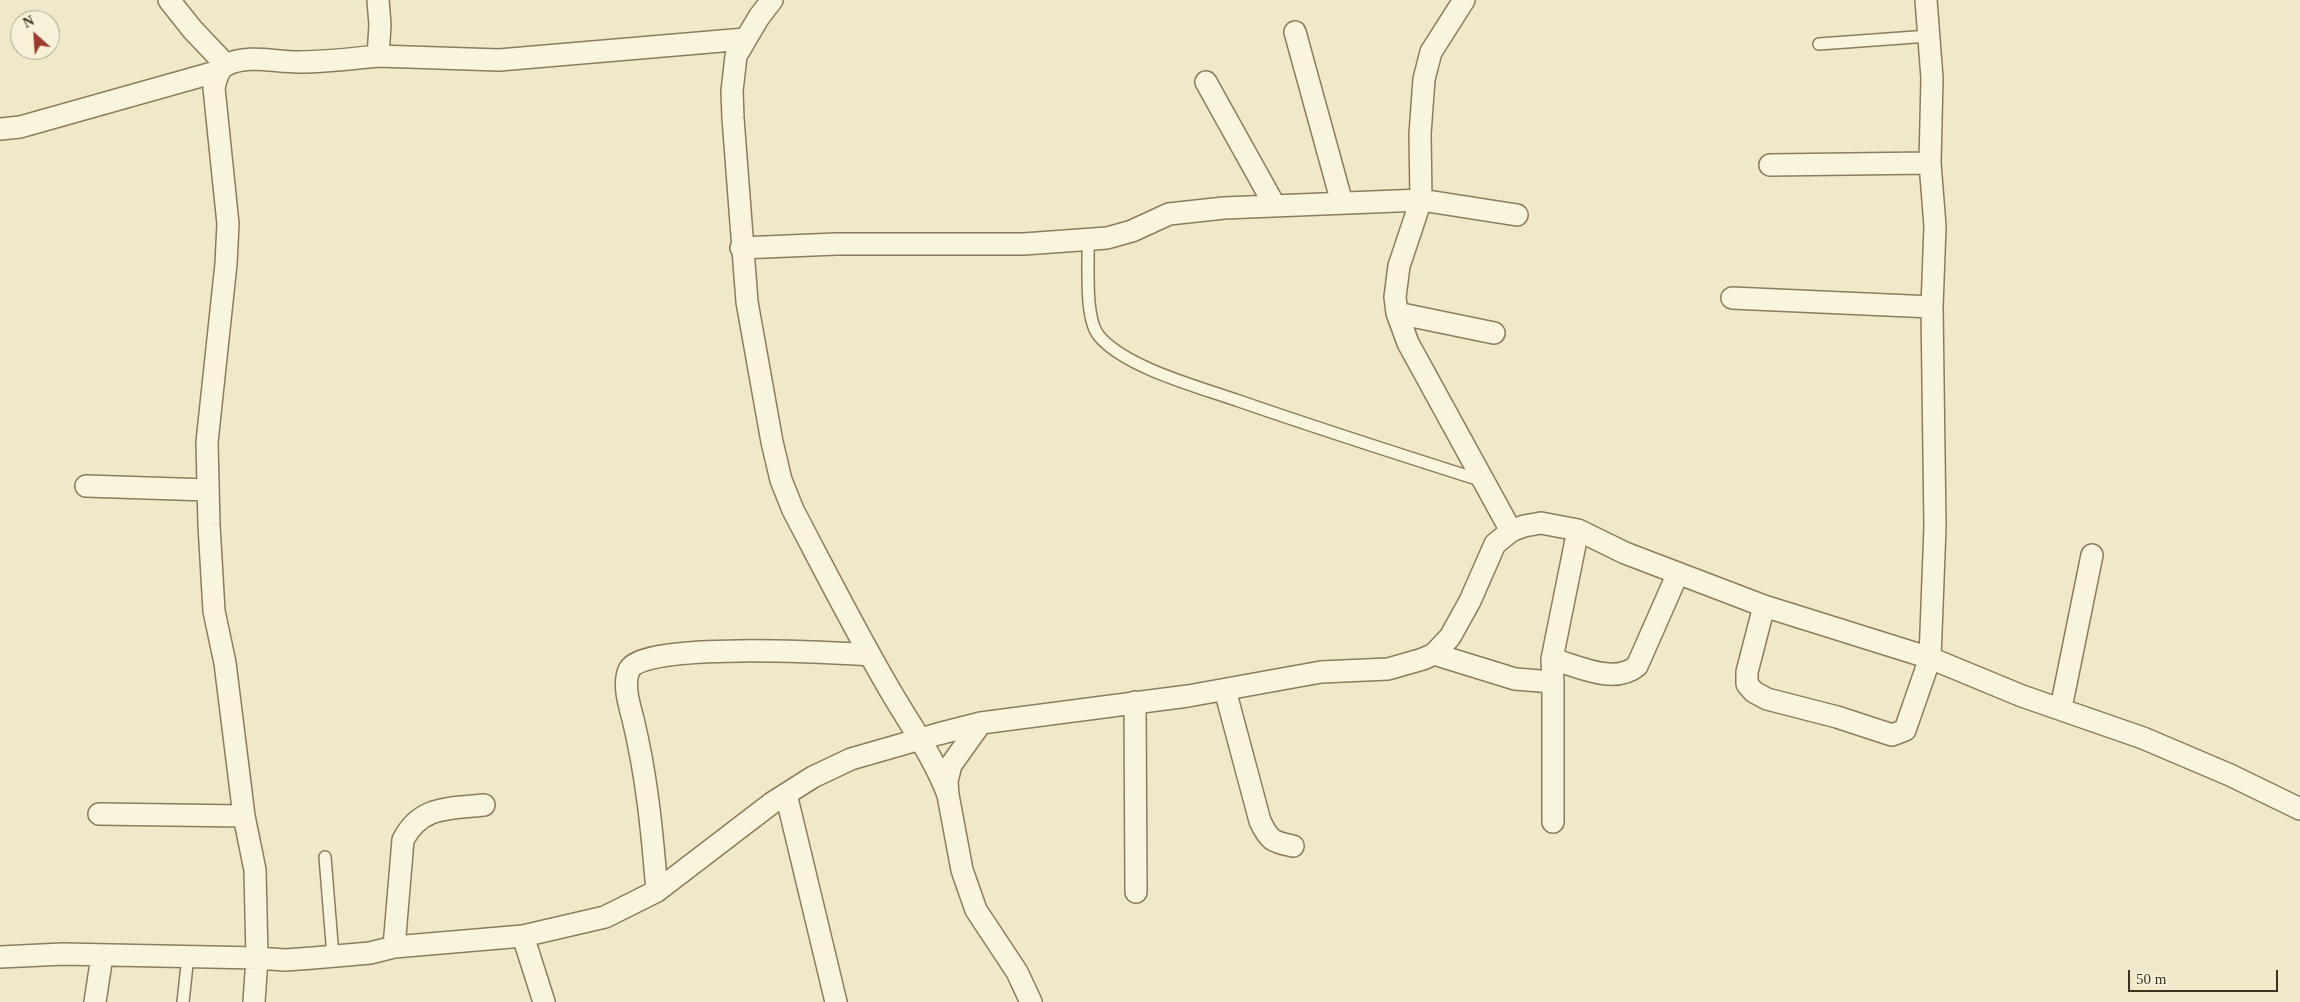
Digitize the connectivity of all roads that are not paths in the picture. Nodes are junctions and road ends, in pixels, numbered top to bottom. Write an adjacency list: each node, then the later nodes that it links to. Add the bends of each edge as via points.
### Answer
1 (169, 0): 11 (street)
2 (378, 0): 10 (street)
3 (772, 0): 8 (street)
4 (1464, 0): 16 (street, via 1431,52 1424,79 1420,134)
5 (1926, 0): 7 (street)
6 (1295, 32): 17 (street)
7 (1929, 36): 9 (lane); 14 (street, via 1932,78)
8 (745, 39): 10 (street, via 499,60); 21 (street, via 736,56 732,92)
9 (1819, 44)
10 (378, 56): 11 (street, via 298,62 260,59)
11 (222, 68): 13 (street); 28 (street, via 214,88 214,102 228,224 207,442)
12 (1206, 82): 18 (street)
13 (0, 129)
14 (1930, 164): 15 (street); 23 (street, via 1935,226)
15 (1770, 165)
16 (1421, 200): 17 (street); 19 (street); 24 (street, via 1400,266)
17 (1342, 203): 18 (street)
18 (1275, 206): 20 (street, via 1169,214 1132,232)
19 (1517, 215)
20 (1088, 239): 21 (street, via 1024,244 836,244); 26 (lane, via 1091,320 1099,336 1119,352 1156,372)
21 (741, 248): 35 (street, via 747,302 781,480)
22 (1732, 298): 23 (street)
23 (1932, 308): 36 (street, via 1935,508)
24 (1397, 313): 25 (street); 26 (street, via 1408,343)
25 (1494, 333)
26 (1483, 482): 30 (street)
27 (86, 486): 28 (street)
28 (208, 490): 49 (street, via 214,611 225,663)
29 (1578, 530): 30 (street, via 1541,523); 32 (street, via 1625,553); 37 (street)
30 (1511, 531): 34 (street, via 1496,544 1450,638)
31 (2092, 555): 41 (street)
32 (1678, 573): 33 (street); 37 (street, via 1637,666 1628,673 1608,675)
33 (1764, 606): 36 (street); 36 (street, via 1747,672 1747,684 1767,699 1892,735 1899,734 1910,722)
34 (1434, 654): 38 (street, via 1515,679); 39 (street, via 1388,670 1321,672)
35 (870, 655): 43 (street); 53 (street, via 793,650 716,652 650,657 630,668 628,701 648,788)
36 (1930, 658): 41 (street, via 2022,696)
37 (1552, 659): 38 (street)
38 (1553, 682): 50 (street)
39 (1225, 690): 40 (street); 51 (street, via 1260,821 1267,836 1277,843)
40 (1135, 702): 42 (street); 54 (street)
41 (2061, 708): 47 (street, via 2143,738)
42 (981, 723): 43 (street); 45 (street, via 951,765)
43 (921, 739): 44 (street, via 851,759); 45 (street)
44 (786, 794): 53 (street); 66 (street)
45 (948, 795): 67 (street, via 962,870 976,910 1017,972)
46 (484, 805): 56 (street, via 430,812 410,826 403,840)
47 (2300, 809)
48 (99, 814): 49 (street)
49 (244, 816): 61 (street, via 255,870)
50 (1553, 822)
51 (1294, 846)
52 (325, 857): 60 (lane)
53 (657, 891): 55 (street, via 605,917)
54 (1136, 892)
55 (523, 936): 56 (street); 65 (street)
56 (394, 947): 60 (street)
57 (0, 956): 58 (street)
58 (102, 956): 59 (street); 62 (street)
59 (188, 956): 61 (street); 63 (lane)
60 (333, 956): 61 (street, via 285,960)
61 (257, 958): 64 (street)
62 (95, 1002)
63 (182, 1002)
64 (254, 1002)
65 (544, 1002)
66 (836, 1002)
67 (1031, 1002)

